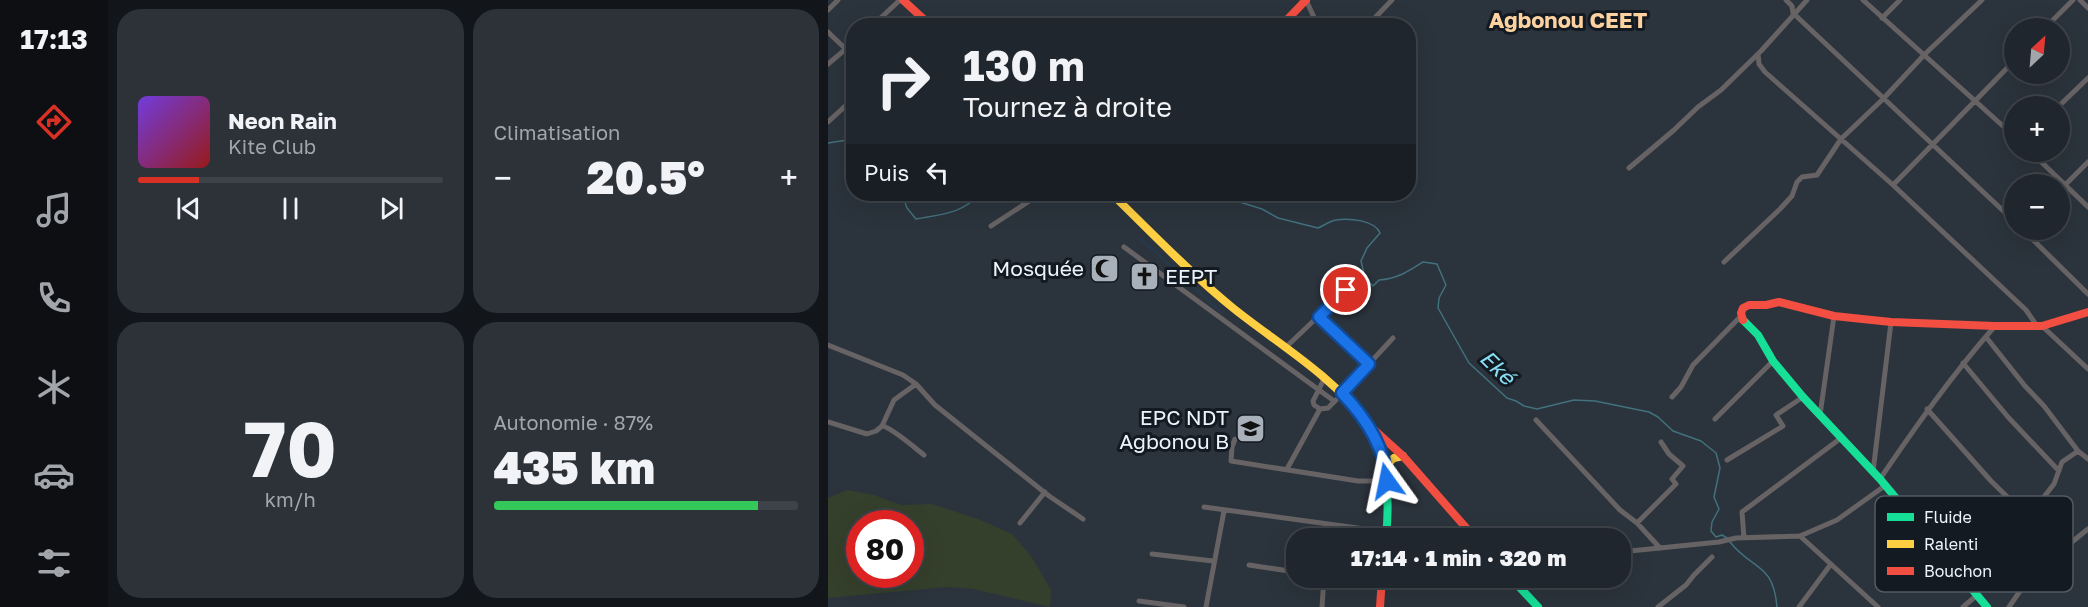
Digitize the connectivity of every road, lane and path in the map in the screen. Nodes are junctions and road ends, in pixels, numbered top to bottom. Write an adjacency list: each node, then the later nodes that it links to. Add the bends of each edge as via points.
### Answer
1 (838, 0): 13 (street)
2 (902, 0): 15 (street); 16 (main road)
3 (1306, 0): 17 (main road); 18 (street)
4 (1392, 0): 19 (street)
5 (1786, 0): 14 (street)
6 (1807, 0): 14 (street)
7 (1863, 0): 20 (street)
8 (1900, 0): 20 (street)
9 (1982, 0): 25 (street)
10 (2073, 0): 21 (street)
11 (2080, 0): 12 (street)
12 (2088, 8)
13 (828, 10)
14 (1794, 13): 24 (street); 30 (street)
15 (881, 18)
16 (922, 18)
17 (1289, 18)
18 (1314, 18)
19 (1375, 18)
20 (1882, 18): 25 (street)
21 (2055, 18)
22 (828, 32): 23 (street)
23 (846, 49): 26 (street)
24 (1758, 54): 35 (street, via 1765,72); 39 (street)
25 (1925, 54): 30 (street); 31 (street)
26 (828, 64)
27 (2004, 72): 31 (street)
28 (2088, 78): 29 (street)
29 (2069, 96)
30 (1883, 99): 35 (street); 36 (street)
31 (1977, 100): 34 (street); 36 (street)
32 (846, 105): 33 (street)
33 (828, 122)
34 (2004, 126)
35 (1841, 139): 42 (street); 51 (street, via 1817,175 1802,177 1792,196)
36 (1933, 146): 42 (street); 47 (street)
37 (2042, 162): 40 (street)
38 (2088, 162): 41 (street)
39 (1629, 168)
40 (2054, 174)
41 (2070, 179)
42 (1893, 185): 60 (street)
43 (2070, 189): 46 (street)
44 (1029, 201): 48 (street)
45 (1122, 201): 64 (main road, via 1213,290)
46 (2088, 207)
47 (2004, 212)
48 (991, 226)
49 (2033, 240): 53 (street)
50 (1125, 247): 72 (street)
51 (1724, 262)
52 (1347, 289): 56 (street)
53 (2088, 294)
54 (2088, 312): 60 (main road)
55 (1834, 316): 58 (main road); 65 (main road, via 1779,302 1743,308 1742,319 1758,335); 78 (street)
56 (1319, 317): 64 (street); 67 (street)
57 (1740, 317): 74 (street, via 1693,365)
58 (1891, 322): 59 (main road); 94 (street)
59 (1995, 326): 60 (main road); 61 (street)
60 (2040, 326): 68 (street)
61 (1986, 337): 66 (street); 87 (street)
62 (1393, 338): 67 (street)
63 (828, 345): 71 (street)
64 (1285, 348): 69 (main road)
65 (1773, 361): 75 (main road); 79 (street)
66 (1963, 363): 77 (street); 93 (street)
67 (1369, 364): 73 (street)
68 (2088, 369)
69 (1316, 372): 70 (main road); 73 (main road)
70 (1323, 381): 72 (street); 73 (main road)
71 (916, 384): 83 (street, via 894,400); 97 (street, via 934,405)
72 (1318, 390): 73 (street); 76 (street, via 1313,403)
73 (1339, 397): 76 (street, via 1328,408); 82 (main road); 95 (main road, via 1368,432)
74 (1672, 397)
75 (1803, 397): 78 (main road); 91 (street, via 1776,415 1783,426)
76 (1320, 409): 92 (street)
77 (1927, 410): 96 (street); 99 (street)
78 (1820, 415): 84 (main road)
79 (1715, 419)
80 (1536, 420): 105 (street, via 1620,510)
81 (828, 422): 83 (street, via 867,434)
82 (1367, 423): 89 (main road); 95 (main road)
83 (882, 426): 88 (street)
84 (1841, 438): 94 (main road); 111 (street, via 1742,512)
85 (1235, 439): 92 (street, via 1231,461)
86 (1661, 442): 105 (street, via 1683,466 1672,479 1676,484)
87 (2078, 451): 90 (street); 93 (street, via 2062,462)
88 (924, 455)
89 (1403, 456): 95 (main road, via 1394,458); 108 (main road)
90 (2088, 459)
91 (1727, 460)
92 (1287, 469): 95 (street, via 1358,481)
93 (2059, 471): 100 (street)
94 (1874, 472): 96 (main road)
95 (1386, 474): 107 (main road)
96 (1883, 482): 98 (main road); 110 (street, via 1837,520)
97 (1045, 492): 103 (street); 104 (street)
98 (1894, 496)
99 (2007, 496)
100 (2045, 496)
101 (1204, 507): 102 (street)
102 (1224, 511): 106 (street); 117 (street)
103 (1083, 519)
104 (1020, 523)
105 (1637, 523): 113 (street)
106 (1339, 528)
107 (1387, 528)
108 (1466, 528)
109 (2087, 534): 112 (street)
110 (1800, 536): 111 (street); 118 (street)
111 (1744, 538): 113 (street)
112 (2073, 543)
113 (1660, 548): 114 (street)
114 (1631, 552)
115 (1152, 554): 117 (street)
116 (1712, 557): 134 (street)
117 (1213, 561): 130 (street)
118 (1831, 564): 128 (street); 135 (street)
119 (1249, 565): 120 (street)
120 (1286, 571)
121 (1323, 588): 131 (street)
122 (1381, 588): 132 (main road)
123 (1520, 588): 133 (main road)
124 (1973, 592): 126 (main road)
125 (2019, 592): 138 (street)
126 (1976, 596): 136 (street); 137 (main road)
127 (1138, 602): 129 (street)
128 (1876, 606)
129 (1184, 607)
130 (1206, 607)
131 (1322, 607)
132 (1380, 607)
133 (1538, 607)
134 (1658, 607)
135 (1799, 607)
136 (1963, 607)
137 (1987, 607)
138 (2009, 607)

